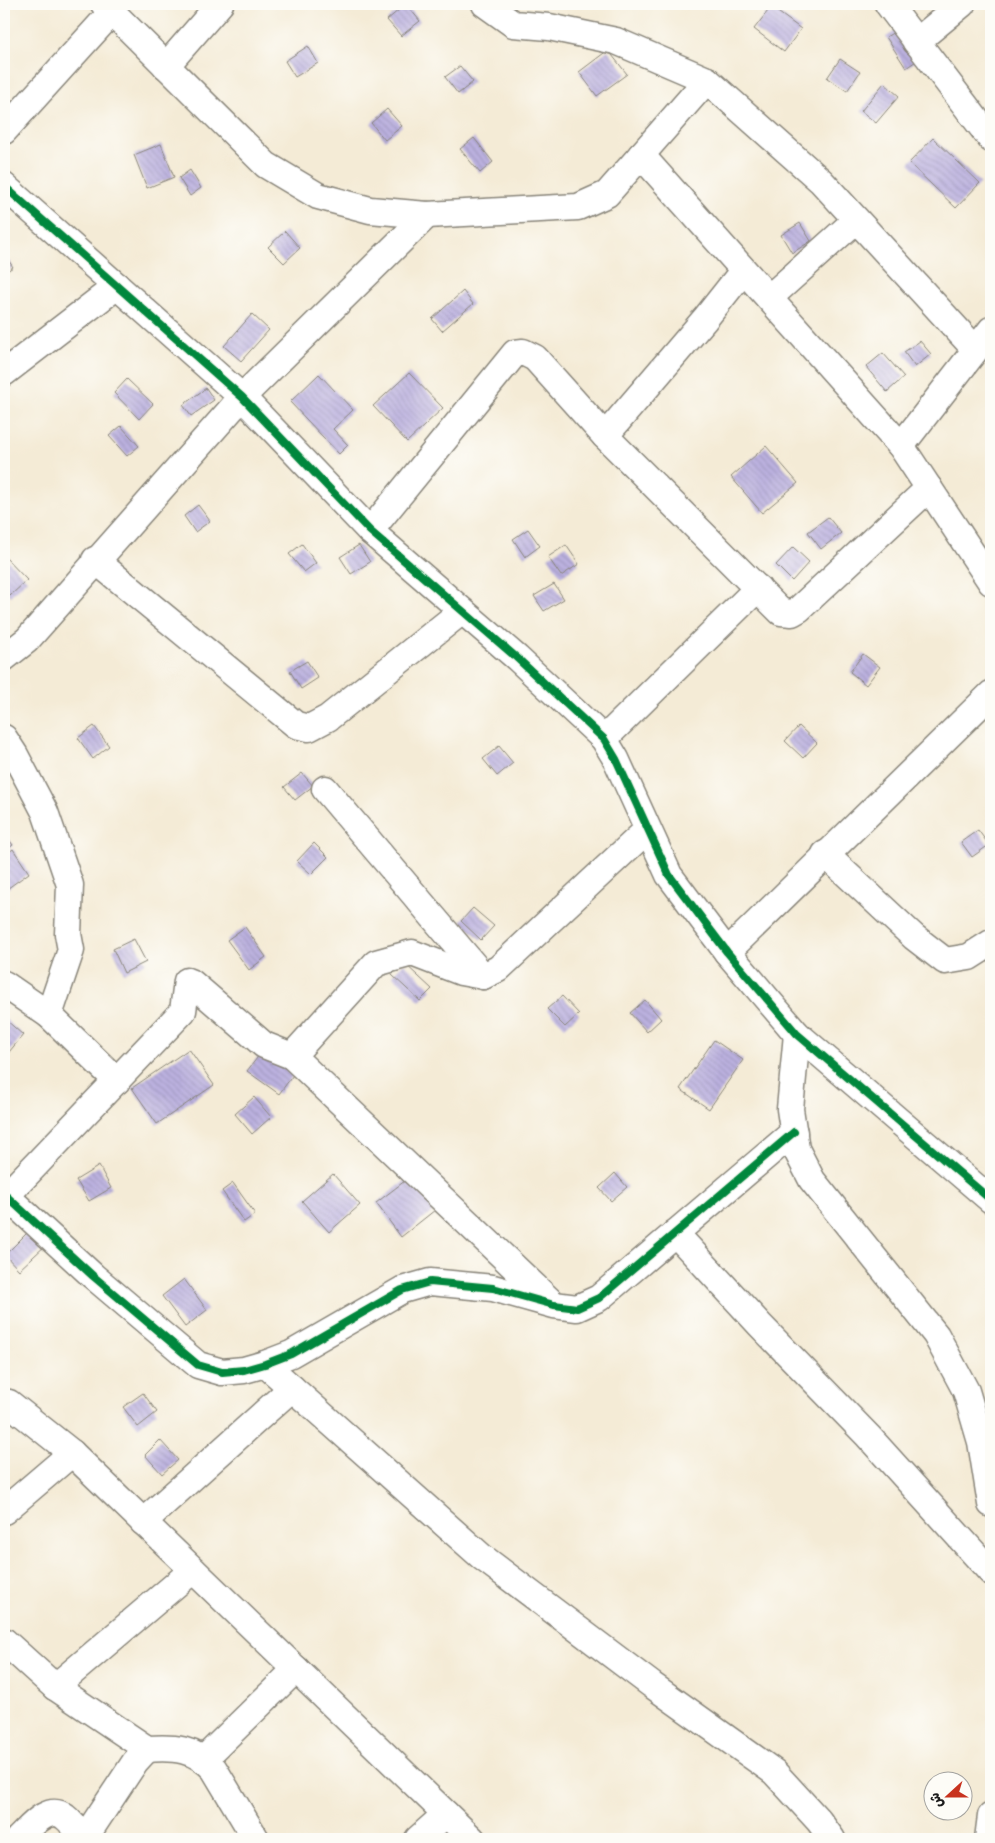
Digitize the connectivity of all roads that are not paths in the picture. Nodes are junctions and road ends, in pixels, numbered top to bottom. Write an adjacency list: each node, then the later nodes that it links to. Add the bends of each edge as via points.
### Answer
1 (220, 4): 7 (street)
2 (485, 4): 8 (street, via 513,24 549,27 616,41)
3 (888, 4): 6 (street)
4 (962, 4): 6 (street)
5 (108, 8): 7 (street); 9 (street)
6 (916, 42): 10 (street)
7 (166, 66): 13 (street, via 266,165 318,196 370,210)
8 (707, 80): 11 (street); 14 (street, via 820,181)
9 (4, 131)
10 (991, 140)
11 (641, 155): 13 (street, via 607,194 578,207); 15 (street)
12 (4, 186): 16 (street)
13 (427, 215): 20 (street)
14 (856, 220): 17 (street); 18 (street)
15 (743, 271): 17 (street); 21 (street)
16 (117, 286): 19 (street); 20 (street)
17 (769, 298): 22 (street)
18 (983, 339): 22 (street)
19 (4, 373)
20 (242, 397): 24 (street); 25 (street)
21 (605, 436): 24 (street, via 535,358 523,352 515,353); 27 (street)
22 (901, 446): 23 (street)
23 (928, 488): 26 (street); 27 (street, via 799,610 781,612)
24 (370, 531): 28 (street)
25 (96, 560): 28 (street, via 296,725 309,728 328,718); 29 (street, via 27,640)
26 (991, 582)
27 (758, 588): 32 (street)
28 (462, 611): 32 (street)
29 (4, 658)
30 (991, 694): 35 (street)
31 (4, 738): 40 (street, via 45,812 70,886 68,934 71,950)
32 (604, 740): 34 (street, via 616,759)
33 (325, 789): 38 (street)
34 (647, 830): 37 (street, via 669,875); 38 (street, via 498,968)
35 (825, 854): 36 (street, via 914,937 945,961 970,957); 37 (street)
36 (991, 943)
37 (727, 952): 41 (street)
38 (483, 976): 42 (street, via 461,972 412,953 376,963)
39 (4, 984): 40 (street)
40 (49, 1015): 43 (street)
41 (797, 1034): 44 (street, via 790,1109); 46 (street)
42 (292, 1056): 43 (street, via 264,1045 187,981 182,1011); 48 (street)
43 (117, 1081): 45 (street)
44 (794, 1132): 47 (street); 53 (street, via 796,1149 812,1180 936,1335 966,1391 981,1442)
45 (5, 1195): 49 (street, via 93,1276 198,1365 222,1372)
46 (991, 1200)
47 (675, 1233): 48 (street, via 599,1298 577,1308); 57 (street, via 868,1436)
48 (554, 1305): 49 (street, via 493,1288 430,1282 402,1290 291,1354)
49 (265, 1364): 50 (street)
50 (292, 1388): 55 (street); 69 (street, via 482,1556 652,1685 774,1772)
51 (4, 1402): 52 (street)
52 (72, 1453): 54 (street); 55 (street)
53 (991, 1504)
54 (4, 1511)
55 (143, 1522): 56 (street)
56 (193, 1570): 59 (street); 60 (street)
57 (991, 1572)
58 (4, 1641): 60 (street)
59 (296, 1669): 62 (street); 63 (street)
60 (55, 1687): 61 (street)
61 (147, 1749): 62 (street, via 190,1751); 65 (street, via 92,1827 83,1832 75,1829 64,1815 54,1813 42,1816)
62 (204, 1759): 66 (street, via 214,1769)
63 (446, 1814): 67 (street); 68 (street)
64 (991, 1816): 70 (street)
65 (18, 1839)
66 (256, 1839)
67 (418, 1839)
68 (472, 1839)
69 (832, 1839)
70 (988, 1839)

